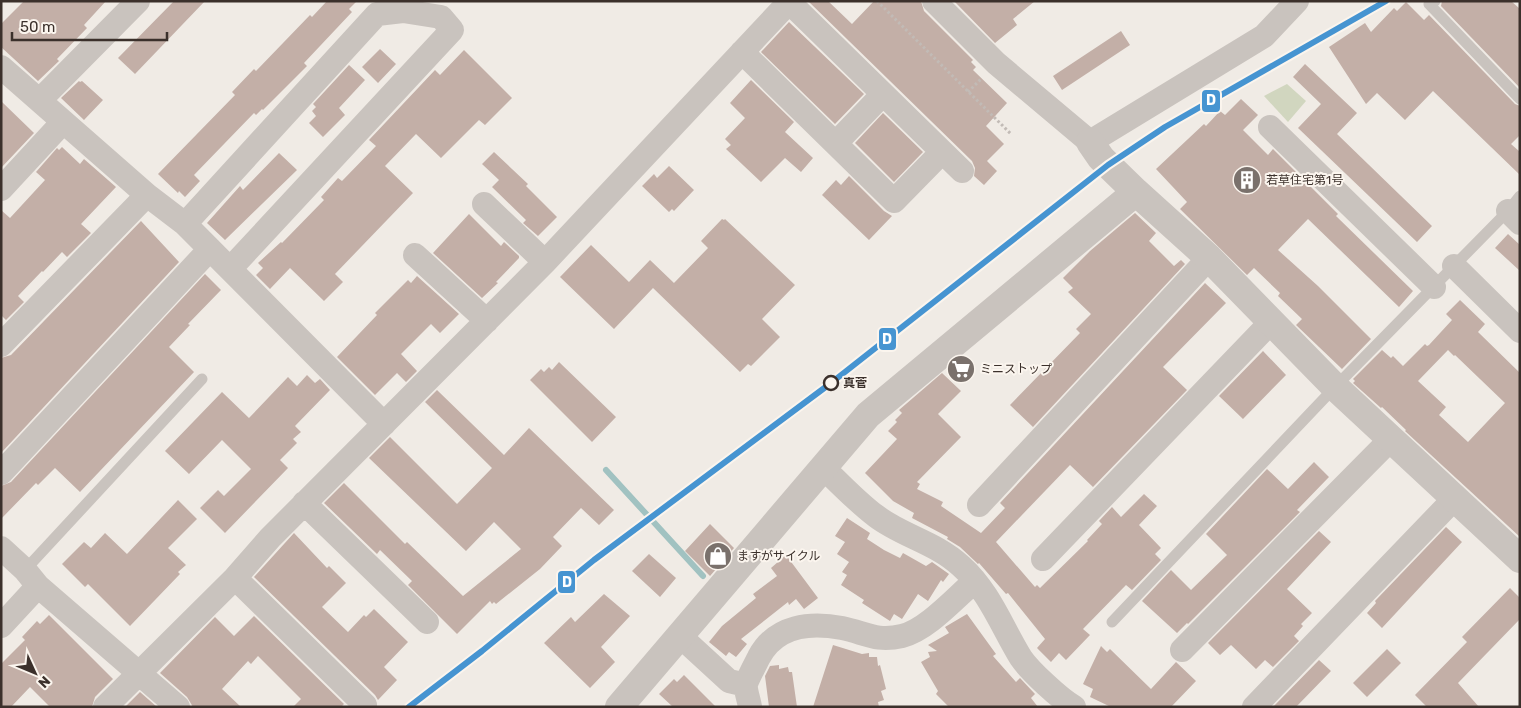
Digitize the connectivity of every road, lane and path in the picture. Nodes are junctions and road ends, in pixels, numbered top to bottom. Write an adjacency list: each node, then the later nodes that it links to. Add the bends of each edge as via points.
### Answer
1 (138, 1): 11 (street)
2 (877, 1): 14 (path)
3 (934, 1): 15 (street, via 996,63)
4 (1297, 1): 15 (street, via 1264,36)
5 (1434, 1): 10 (lane, via 1429,4)
6 (789, 2): 7 (street); 9 (street)
7 (742, 52): 16 (street); 28 (street)
8 (1, 67): 11 (street)
9 (883, 94): 16 (street); 17 (street)
10 (1520, 99)
11 (40, 100): 12 (street)
12 (63, 122): 19 (street); 21 (street)
13 (1270, 127): 31 (street)
14 (1011, 134)
15 (1090, 142): 20 (street, via 1101,158)
16 (836, 143): 17 (street, via 894,201)
17 (942, 152): 18 (street)
18 (962, 172)
19 (1, 188)
20 (1136, 192): 27 (street); 40 (street, via 868,415)
21 (147, 195): 24 (street); 35 (street)
22 (484, 204): 28 (street)
23 (1516, 210): 29 (lane)
24 (185, 224): 25 (street); 30 (street, via 377,14 403,11 440,17 452,30)
25 (210, 249): 30 (street); 41 (street)
26 (415, 255): 32 (street)
27 (1209, 258): 33 (street); 44 (street)
28 (545, 262): 32 (street)
29 (1454, 266): 31 (lane); 34 (street)
30 (230, 269): 38 (street)
31 (1434, 287): 37 (lane)
32 (487, 321): 38 (street)
33 (1271, 322): 37 (street); 47 (street)
34 (1520, 331)
35 (1, 345)
36 (202, 379): 48 (lane)
37 (1335, 387): 39 (street); 52 (lane)
38 (384, 424): 43 (street)
39 (1391, 439): 42 (street); 55 (street)
40 (822, 467): 50 (street, via 876,517 934,546); 54 (street)
41 (1, 474)
42 (1454, 499): 46 (street); 63 (street)
43 (304, 503): 49 (street); 51 (street)
44 (979, 505)
45 (1, 548): 48 (street)
46 (1520, 559)
47 (1043, 560)
48 (31, 578): 53 (street); 56 (street)
49 (235, 578): 56 (street); 60 (street, via 365,704)
50 (975, 581): 57 (street, via 921,627 903,635 882,639 843,628 815,625 786,630 763,650); 62 (street, via 1023,660 1062,700)
51 (427, 622)
52 (1112, 622)
53 (1, 626)
54 (680, 636): 57 (street); 61 (street)
55 (1182, 650)
56 (139, 672): 58 (street); 59 (street)
57 (748, 696)
58 (104, 707)
59 (178, 707)
60 (362, 707)
61 (619, 707)
62 (1074, 707)
63 (1254, 707)

